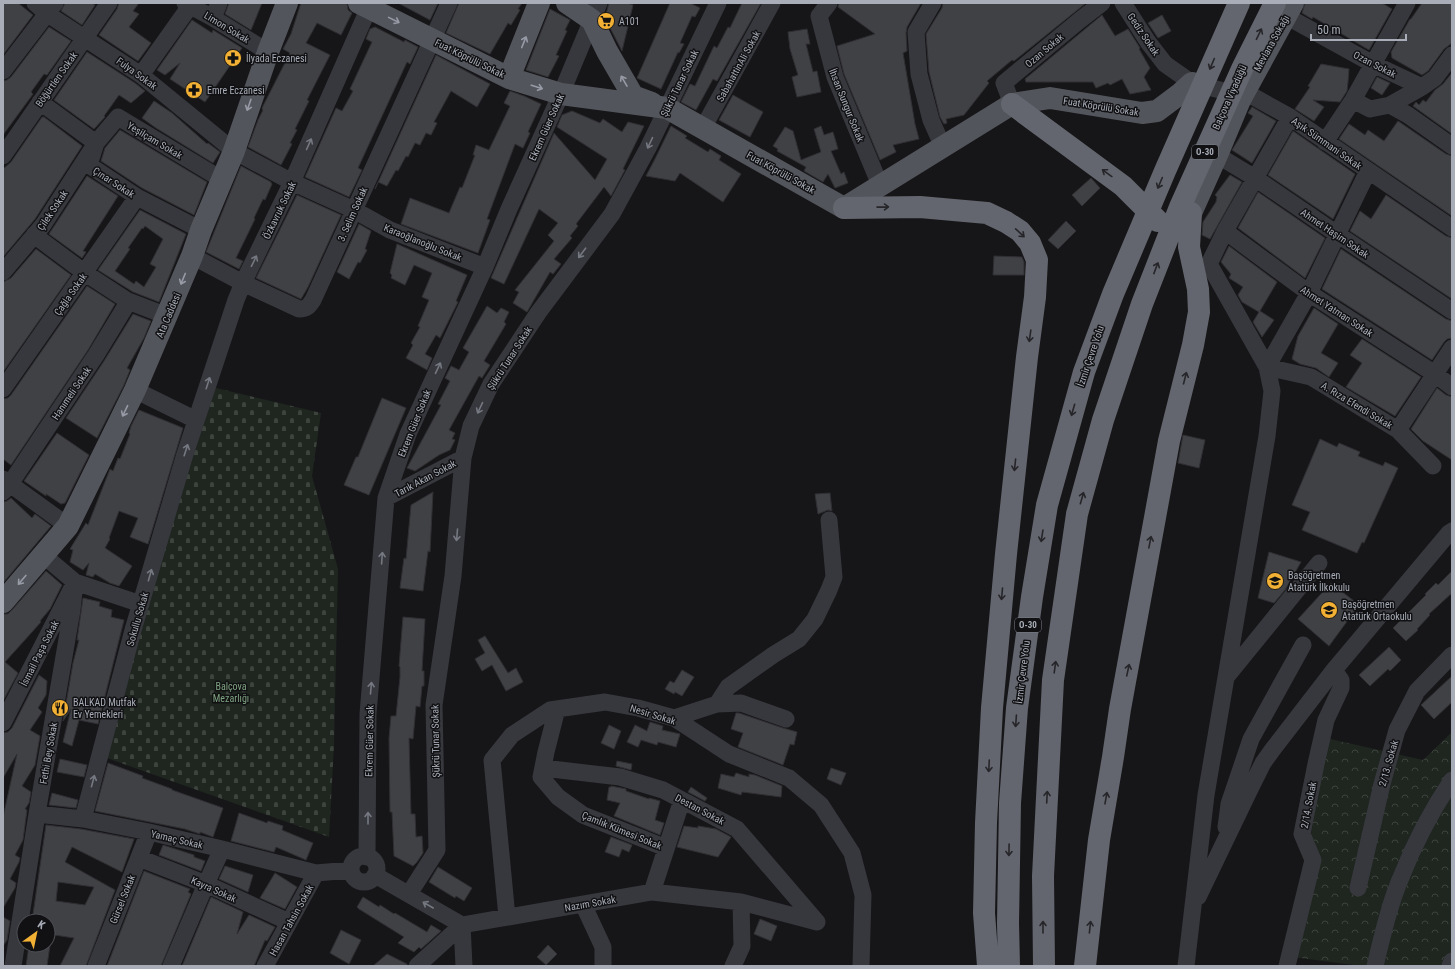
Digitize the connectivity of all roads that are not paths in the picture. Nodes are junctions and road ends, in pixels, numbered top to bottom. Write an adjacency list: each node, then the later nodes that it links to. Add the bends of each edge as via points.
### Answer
1 (109, 3): 20 (street, Böğürtlen Sokak)
2 (287, 3): 22 (main road, Ata Caddesi)
3 (449, 3): 21 (street, 3. Selim Sokak)
4 (539, 3): 27 (main road, one-way to 4)
5 (567, 3): 19 (main road)
6 (718, 3): 35 (street, Şükrü Tunar Sokak)
7 (772, 3): 37 (street, SabahattinAli Sokak)
8 (829, 3): 49 (street, İhsan Sungur Sokak, via 819,16 834,77)
9 (933, 3): 41 (street, via 916,32 919,74 931,120)
10 (1102, 3): 33 (street, Ozan Sokak, via 1004,83)
11 (1123, 3): 28 (street, Gediz Sokak, via 1165,64)
12 (1239, 3): 134 (highway, İzmir Çevre Yolu / O-30, one-way to 134, via 1113,294 1084,372 1047,504 1017,708 1010,803)
13 (1406, 4): 24 (street)
14 (188, 5): 18 (street, Limon Sokak); 26 (street)
15 (366, 5): 21 (main road, Fuat Köprülü Sokak, one-way to 21); 48 (street, Özkavruk Sokak, one-way to 15)
16 (45, 6): 20 (street, Fulya Sokak); 25 (street)
17 (1285, 7): 24 (street, Ozan Sokak); 44 (main road, Mevlana Sokağı); 135 (highway, Balçova Viyadüğü / O-30, one-way to 17, via 1043,876 1053,680 1077,514 1103,420 1142,304 1183,200 1242,69)
18 (216, 10): 22 (street, Limon Sokak)
19 (595, 12): 30 (street, Ekrem Güer Sokak); 35 (main road, one-way to 19, via 633,96 607,51)
20 (85, 37): 26 (street, Fulya Sokak); 32 (street, Böğürtlen Sokak)
21 (432, 40): 27 (main road, Fuat Köprülü Sokak); 52 (street, 3. Selim Sokak)
22 (268, 52): 42 (main road, Ata Caddesi, one-way to 42)
23 (1451, 60): 29 (street, via 1435,78)
24 (1373, 64): 29 (street, Ozan Sokak); 31 (street)
25 (3, 71)
26 (141, 75): 42 (street, Fulya Sokak)
27 (510, 78): 30 (main road, Fuat Köprülü Sokak, one-way to 30)
28 (1192, 83): 33 (main road, Fuat Köprülü Sokak, via 1157,111 1142,113 1050,98); 36 (street, Aşık Sümmani Sokak, via 1254,97)
29 (1422, 87): 34 (street)
30 (561, 94): 35 (main road, Fuat Köprülü Sokak); 60 (street, Ekrem Güer Sokak)
31 (1353, 100): 34 (street, via 1370,109); 38 (street)
32 (40, 102): 39 (street); 43 (street, Böğürtlen Sokak)
33 (1012, 104): 41 (main road, Fuat Köprülü Sokak); 63 (highway, one-way to 33, via 1157,219 1123,186)
34 (1390, 105): 40 (street)
35 (667, 108): 37 (main road, Fuat Köprülü Sokak); 77 (street, Şükrü Tunar Sokak, one-way to 77, via 612,214 538,313 491,384 471,426)
36 (1290, 117): 38 (street, Aşık Sümmani Sokak); 46 (street)
37 (704, 128): 51 (main road, Fuat Köprülü Sokak)
38 (1325, 142): 45 (street, Aşık Sümmani Sokak)
39 (96, 143): 47 (street, Yeşilçam Sokak, via 118,117); 50 (street, Çınar Sokak, via 89,165); 58 (street, Çilek Sokak)
40 (1452, 146)
41 (943, 147): 49 (main road, Fuat Köprülü Sokak)
42 (234, 151): 47 (main road, Ata Caddesi); 48 (street, Karaoğlanoğlu Sokak)
43 (3, 155)
44 (1217, 155): 46 (street, Ahmet Haşim Sokak); 53 (main road, Mevlana Sokağı)
45 (1368, 171): 54 (street, Aşık Sümmani Sokak); 57 (street)
46 (1255, 178): 56 (street); 57 (street, Ahmet Haşim Sokak)
47 (221, 179): 55 (main road, Ata Caddesi)
48 (292, 182): 52 (street, Karaoğlanoğlu Sokak); 64 (street, Özkavruk Sokak, one-way to 48)
49 (880, 185): 51 (main road, Fuat Köprülü Sokak)
50 (137, 197): 55 (street, Çınar Sokak); 62 (street, Çağla Sokak)
51 (844, 208): 133 (highway, one-way to 133, via 920,207 987,213 1020,231 1030,243 1037,260 1006,546 992,708 984,913)
52 (354, 210): 60 (street, Karaoğlanoğlu Sokak, via 390,230); 64 (street, 3. Selim Sokak, via 313,300 305,309 299,309)
53 (1191, 213): 63 (highway, via 1189,247)
54 (1452, 228)
55 (201, 230): 59 (main road, Ata Caddesi)
56 (1226, 231): 65 (street, Ahmet Yatman Sokak); 70 (street, via 1209,264)
57 (1337, 234): 65 (street); 67 (street, Ahmet Haşim Sokak)
58 (34, 235): 61 (street, Çilek Sokak); 62 (street)
59 (192, 256): 64 (street, 3. Selim Sokak); 68 (main road, Ata Caddesi, one-way to 68)
60 (485, 267): 80 (street, Ekrem Güer Sokak, one-way to 60, via 408,434)
61 (3, 272)
62 (85, 273): 66 (street); 73 (street, Çağla Sokak)
63 (1195, 276): 136 (highway, one-way to 63, via 1099,840 1120,709 1169,441 1199,312)
64 (243, 283): 75 (street, Özkavruk Sokak, one-way to 64)
65 (1308, 293): 70 (street); 71 (street, Ahmet Yatman Sokak)
66 (128, 301): 68 (street); 79 (street, Hanımeli Sokak, via 96,355)
67 (1452, 311)
68 (168, 316): 74 (main road, Ata Caddesi)
69 (1452, 348): 71 (street)
70 (1267, 366): 76 (street, A. Rıza Efendi Sokak, via 1311,377); 92 (street, via 1272,390 1267,436)
71 (1435, 374): 72 (street, Ahmet Yatman Sokak); 76 (street)
72 (1452, 387)
73 (3, 389)
74 (135, 390): 75 (street); 82 (main road, Ata Caddesi, one-way to 82)
75 (196, 420): 88 (street, Sokullu Sokak, one-way to 75)
76 (1398, 430): 78 (street, A. Rıza Efendi Sokak)
77 (463, 458): 80 (street, Tarık Akan Sokak); 115 (street, Şükrü Tunar Sokak, one-way to 115, via 453,576 434,705 437,850)
78 (1434, 466)
79 (5, 485): 82 (street)
80 (386, 498): 107 (street, Ekrem Güer Sokak, one-way to 80, via 368,714)
81 (829, 520): 93 (street, via 834,577 815,620 800,639 728,687)
82 (68, 526): 84 (main road, Ata Caddesi)
83 (1452, 531): 91 (street)
84 (43, 555): 86 (street); 87 (main road, Ata Caddesi, one-way to 87)
85 (1319, 563): 92 (street)
86 (75, 582): 88 (street); 97 (street, İsmail Paşa Sokak); 101 (street, Fethi Bey Sokak)
87 (3, 602)
88 (141, 604): 102 (street, Sokullu Sokak, one-way to 88)
89 (1303, 645): 104 (street, via 1251,739 1229,804)
90 (1452, 655): 113 (street, 2/13. Sokak, via 1417,691 1397,730)
91 (1334, 670): 104 (street, via 1263,763); 138 (street, 2/14. Sokak, via 1341,680 1341,688 1326,720 1302,834 1313,860)
92 (1227, 676): 118 (street, via 1206,795)
93 (717, 704): 95 (street); 96 (street, via 741,703)
94 (557, 709): 95 (street, Nesir Sokak, via 605,702); 98 (street, Çamlık Kümesi Sokak); 119 (street, Nesir Sokak, via 550,710 512,735 492,760)
95 (674, 718): 132 (street, Nesir Sokak, via 729,754 789,778 821,805 852,853 863,895)
96 (786, 719)
97 (3, 723)
98 (543, 768): 100 (street, Destan Sokak, via 620,777 663,790); 105 (street, Çamlık Kümesi Sokak, via 541,777 558,797 583,815)
99 (1452, 780): 139 (street, via 1422,830 1401,876)
100 (682, 800): 105 (street); 121 (street, Destan Sokak, via 737,829)
101 (37, 814): 102 (street, Yamaç Sokak); 124 (street, Fethi Bey Sokak)
102 (83, 819): 103 (street, Yamaç Sokak)
103 (149, 832): 106 (street, Yamaç Sokak); 108 (street, Gürsel Sokak)
104 (1222, 846): 118 (street)
105 (666, 848): 114 (street)
106 (222, 849): 110 (street, Yamaç Sokak); 112 (street)
107 (367, 857): 109 (street, via 355,859); 111 (street, via 376,866)
108 (139, 858): 112 (street, Kayra Sokak); 125 (street, Gürsel Sokak)
109 (351, 870): 110 (street, Yamaç Sokak); 111 (street, via 354,877 361,881 369,880)
110 (316, 873): 120 (street, Hasan Tahsin Sokak)
111 (375, 874): 115 (street)
112 (206, 884): 120 (street, Kayra Sokak); 126 (street)
113 (1358, 888)
114 (652, 892): 116 (street, Nazım Sokak); 117 (street, Nazım Sokak)
115 (409, 894): 122 (street, one-way to 115)
116 (741, 902): 121 (street, Nazım Sokak); 131 (street, via 742,946)
117 (583, 904): 119 (street, Nazım Sokak); 130 (street, via 603,947)
118 (1193, 909): 137 (street)
119 (507, 917): 122 (street, Nazım Sokak)
120 (289, 922): 127 (street, Hasan Tahsin Sokak)
121 (817, 922)
122 (462, 925): 128 (street); 129 (street)
123 (1452, 961): 140 (street)
124 (13, 966)
125 (96, 966)
126 (171, 966)
127 (265, 966)
128 (417, 966)
129 (464, 966)
130 (603, 966)
131 (733, 966)
132 (861, 966)
133 (988, 966)
134 (1009, 966)
135 (1044, 966)
136 (1085, 966)
137 (1186, 966)
138 (1287, 966)
139 (1375, 966)
140 (1450, 966)

